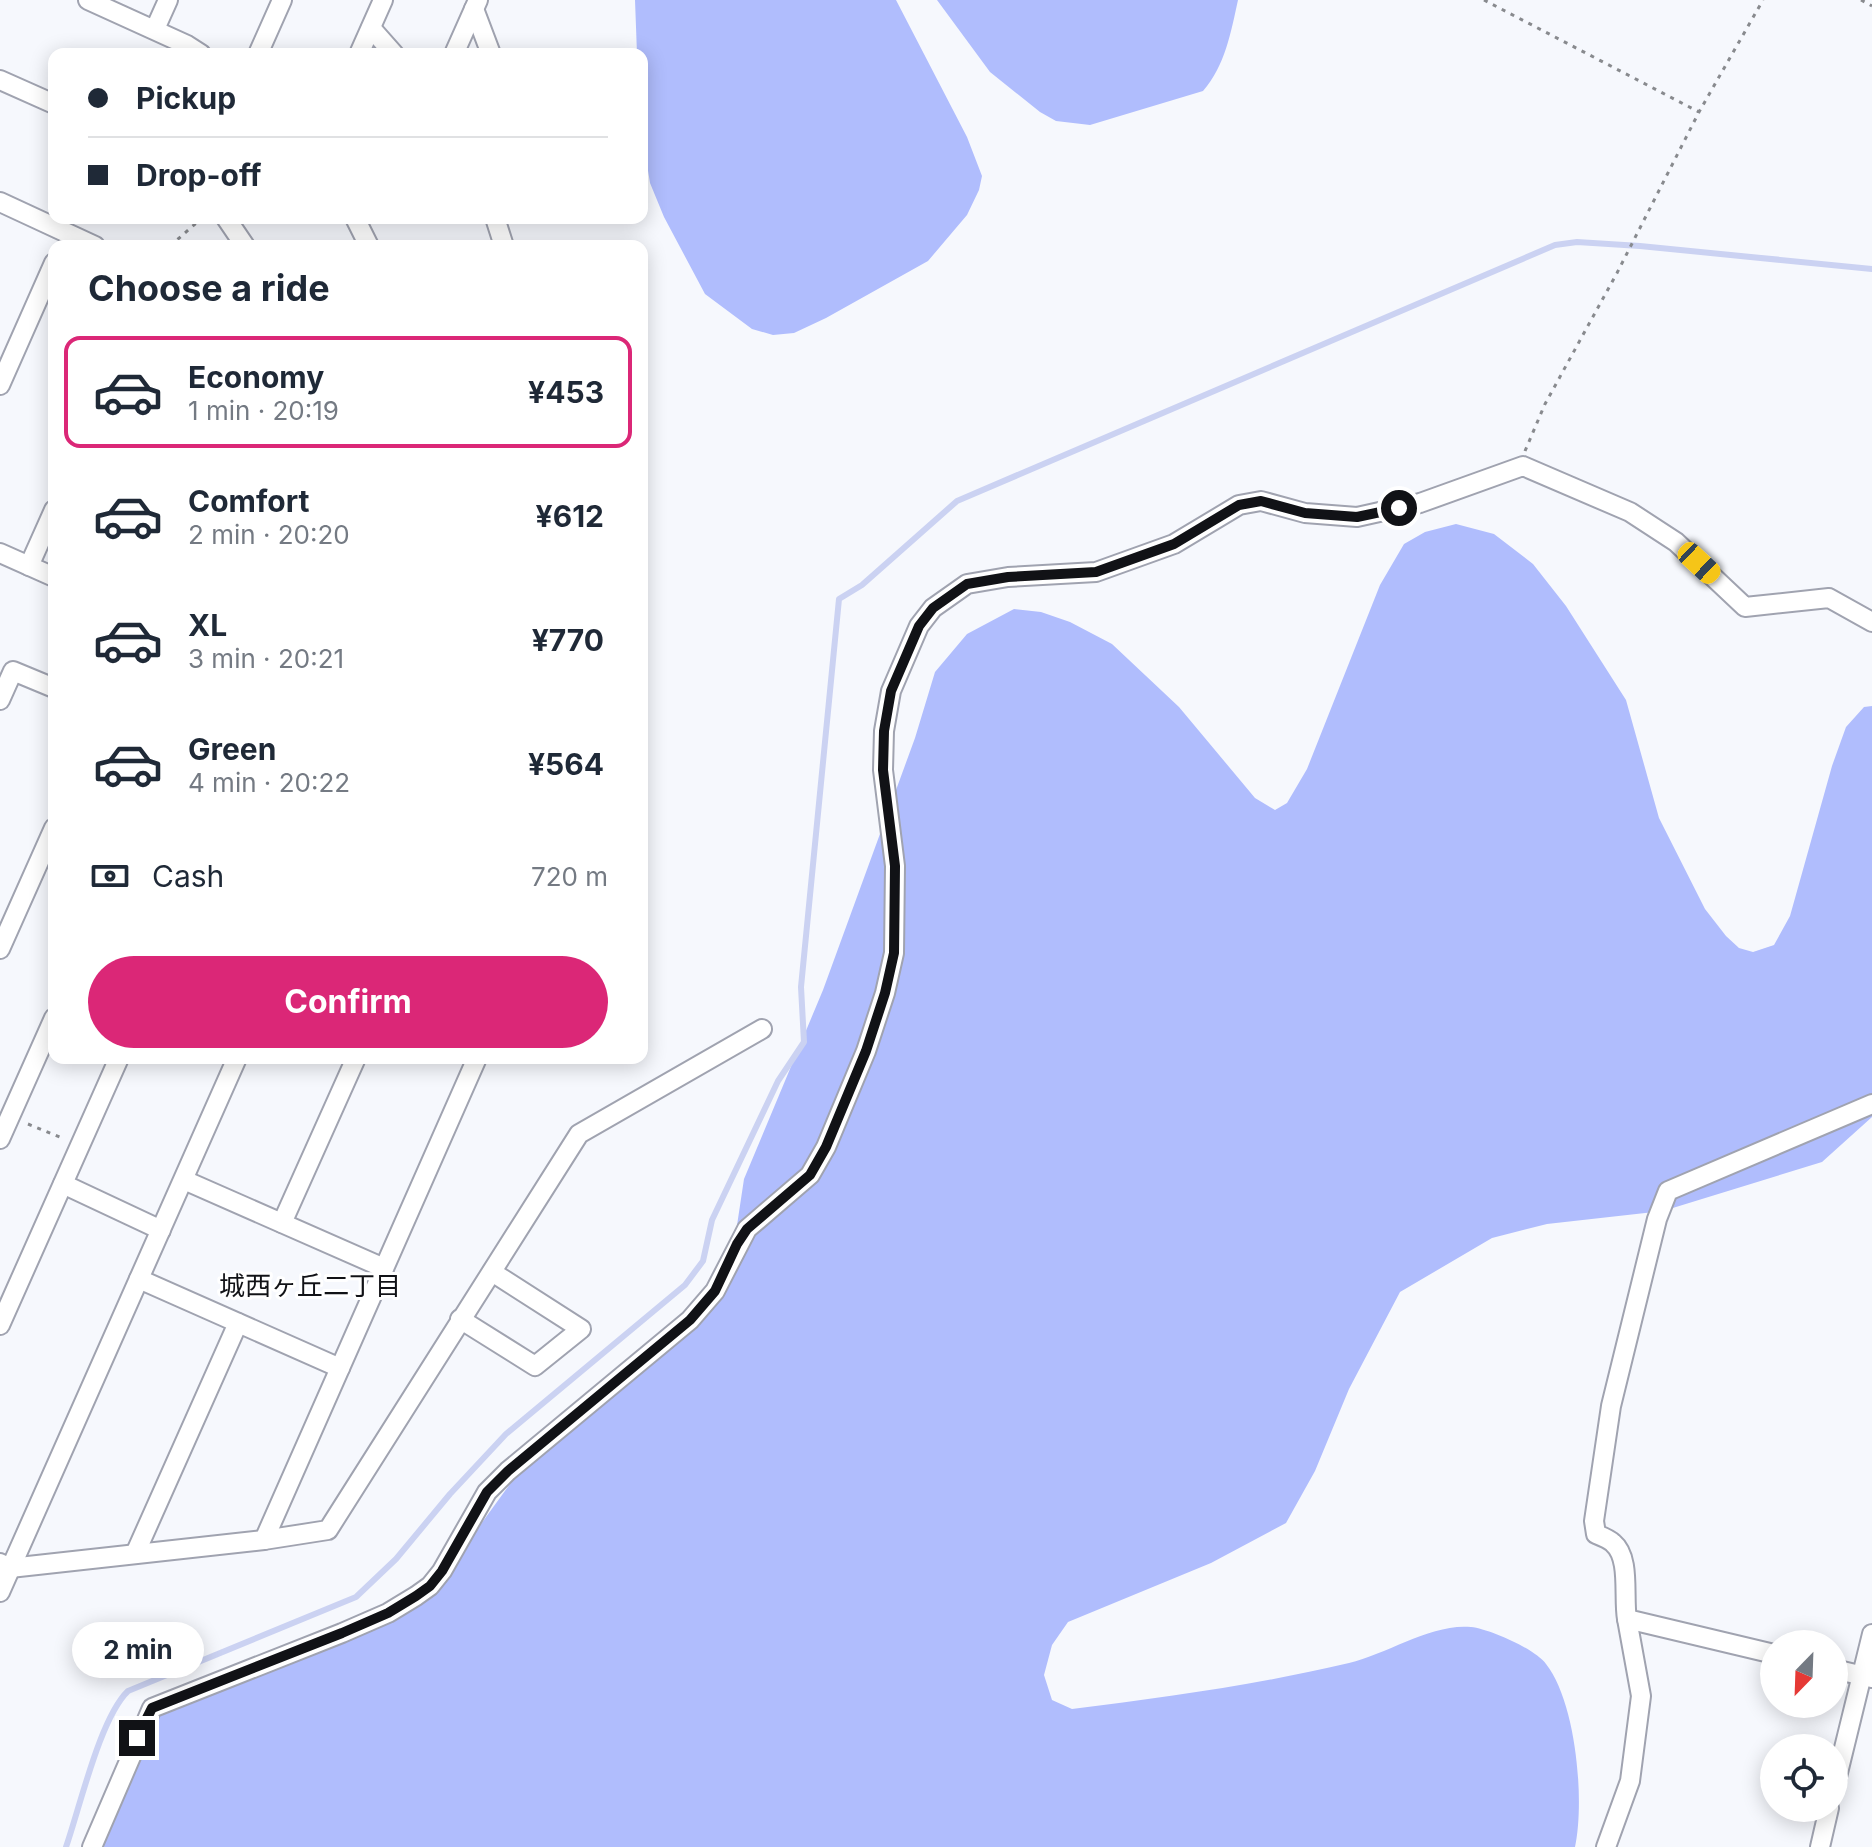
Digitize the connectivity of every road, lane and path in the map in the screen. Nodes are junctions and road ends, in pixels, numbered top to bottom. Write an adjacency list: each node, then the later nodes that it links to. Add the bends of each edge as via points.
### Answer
1 (88, 0): 11 (street)
2 (168, 0): 11 (street)
3 (282, 0): 13 (street)
4 (383, 0): 10 (street)
5 (1484, 0): 20 (path)
6 (1763, 0): 20 (path)
7 (1861, 0): 9 (path)
8 (476, 5): 16 (street); 17 (street)
9 (1872, 6)
10 (371, 28): 14 (street); 15 (street)
11 (155, 29): 12 (street)
12 (190, 48)
13 (261, 48)
14 (362, 48)
15 (389, 48)
16 (457, 48)
17 (489, 48)
18 (0, 80): 19 (street)
19 (48, 101)
20 (1699, 112): 27 (path, via 1545,404 1526,445)
21 (0, 202): 23 (street)
22 (195, 224): 24 (path)
23 (65, 239)
24 (177, 240)
25 (48, 277): 26 (street)
26 (0, 385)
27 (1523, 466): 32 (street, via 1630,512 1676,542 1745,607 1829,598); 68 (street, via 1420,503 1357,517 1305,513 1261,501 1239,505 1174,544 1096,572 967,584 933,608 919,626 891,691 884,731 883,770 895,866 894,953 866,1051 810,1175 747,1229 715,1291 690,1320 487,1492 430,1586 388,1613 152,1708)
28 (48, 523): 30 (street)
29 (0, 553): 30 (street)
30 (29, 566): 31 (street)
31 (48, 574)
32 (1872, 622)
33 (48, 686): 34 (street, via 13,671)
34 (0, 700)
35 (48, 841): 36 (street)
36 (0, 949)
37 (762, 1029): 52 (street, via 579,1134)
38 (48, 1031): 44 (street)
39 (116, 1064): 46 (street)
40 (234, 1064): 47 (street)
41 (353, 1064): 49 (street)
42 (474, 1064): 51 (street)
43 (1872, 1104): 62 (street, via 1668,1191 1611,1406 1594,1521 1596,1534 1619,1551)
44 (10, 1116): 45 (street); 46 (path)
45 (0, 1139)
46 (80, 1146): 48 (street)
47 (184, 1180): 49 (street); 50 (street)
48 (63, 1184): 50 (street); 56 (street)
49 (282, 1223): 51 (street)
50 (161, 1230): 53 (street)
51 (384, 1268): 57 (street)
52 (492, 1272): 54 (street); 54 (street, via 581,1329 535,1366)
53 (139, 1279): 55 (street); 60 (street)
54 (460, 1319): 58 (street, via 328,1530)
55 (238, 1323): 57 (street); 59 (street)
56 (0, 1325)
57 (340, 1368): 58 (street)
58 (264, 1540): 59 (street)
59 (135, 1554): 60 (street)
60 (5, 1565): 61 (street)
61 (0, 1592)
62 (1627, 1619): 64 (street); 69 (street, via 1641,1696 1630,1781)
63 (1872, 1634): 65 (street)
64 (1760, 1651)
65 (1867, 1677): 66 (street)
66 (1848, 1741)
67 (1826, 1822): 70 (street)
68 (92, 1847)
69 (1606, 1847)
70 (1820, 1847)

